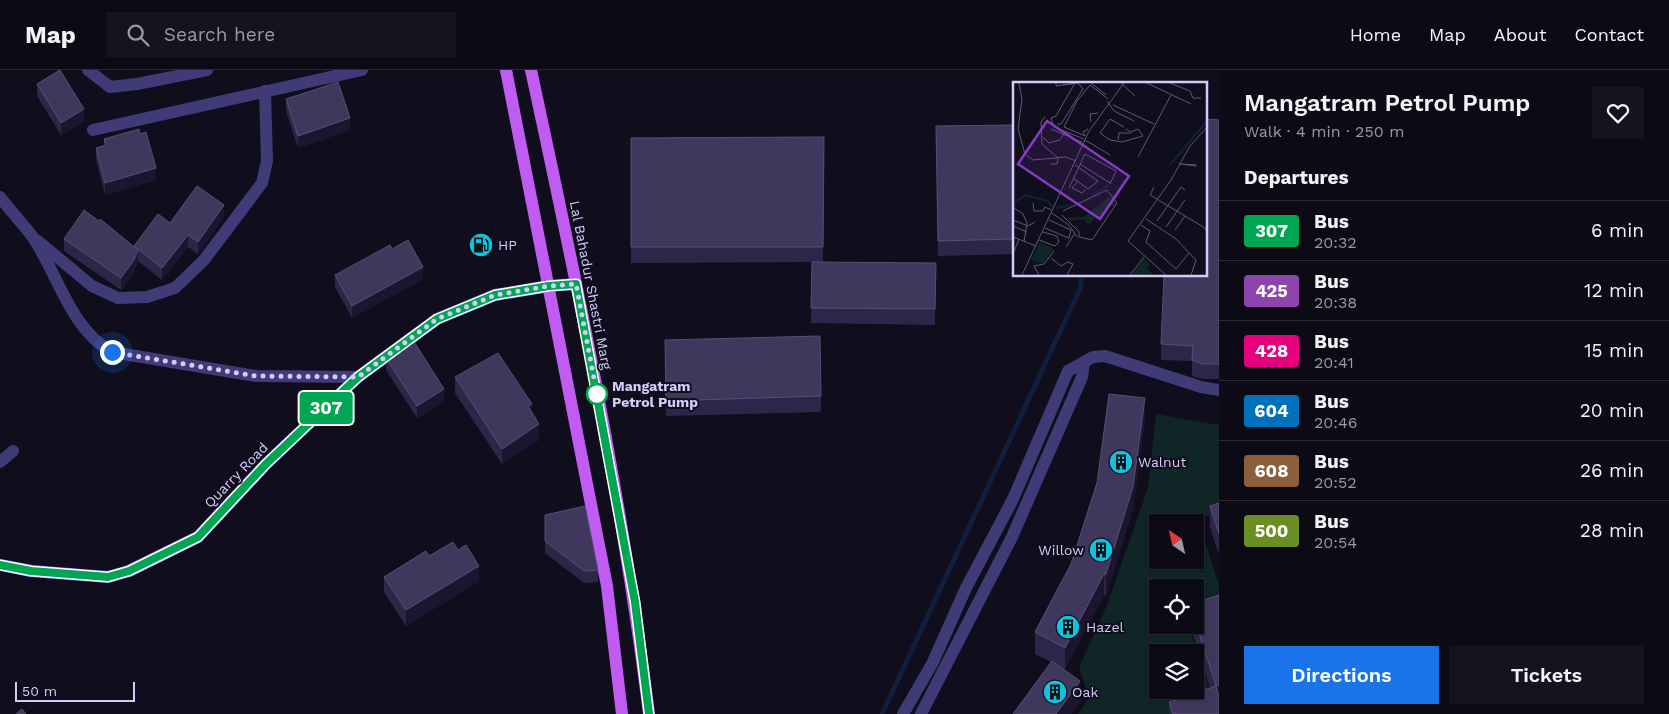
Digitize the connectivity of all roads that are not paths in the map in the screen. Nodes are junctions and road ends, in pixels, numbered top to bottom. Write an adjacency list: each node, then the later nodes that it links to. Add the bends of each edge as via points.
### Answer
1 (88, 70): 6 (street, via 110,86)
2 (207, 70): 6 (street)
3 (362, 70): 7 (street)
4 (506, 70): 12 (main road)
5 (531, 70): 11 (main road, Lal Bahadur Shastri Marg)
6 (176, 73)
7 (265, 91): 8 (street); 10 (street, via 267,161 262,183 204,260 175,288 147,297 118,298 92,286)
8 (93, 130)
9 (0, 197): 10 (street)
10 (32, 237): 14 (street, via 86,332 100,346 112,352 256,376)
11 (576, 284): 12 (main road, Quarry Road); 22 (main road, Lal Bahadur Shastri Marg, via 635,602)
12 (549, 286): 14 (main road, Quarry Road, via 495,295 437,319); 21 (main road, via 607,586)
13 (1084, 363): 15 (street, via 1093,357 1105,356); 18 (street, via 1068,371); 19 (street, via 1082,377)
14 (358, 377): 20 (main road, Quarry Road, via 266,464 198,537 129,571 108,577 31,571)
15 (1219, 390)
16 (13, 451): 17 (street)
17 (0, 462)
18 (1005, 512): 19 (street); 23 (street, via 932,664)
19 (1020, 517): 24 (street)
20 (0, 565)
21 (622, 714)
22 (649, 714)
23 (903, 714)
24 (922, 714)

